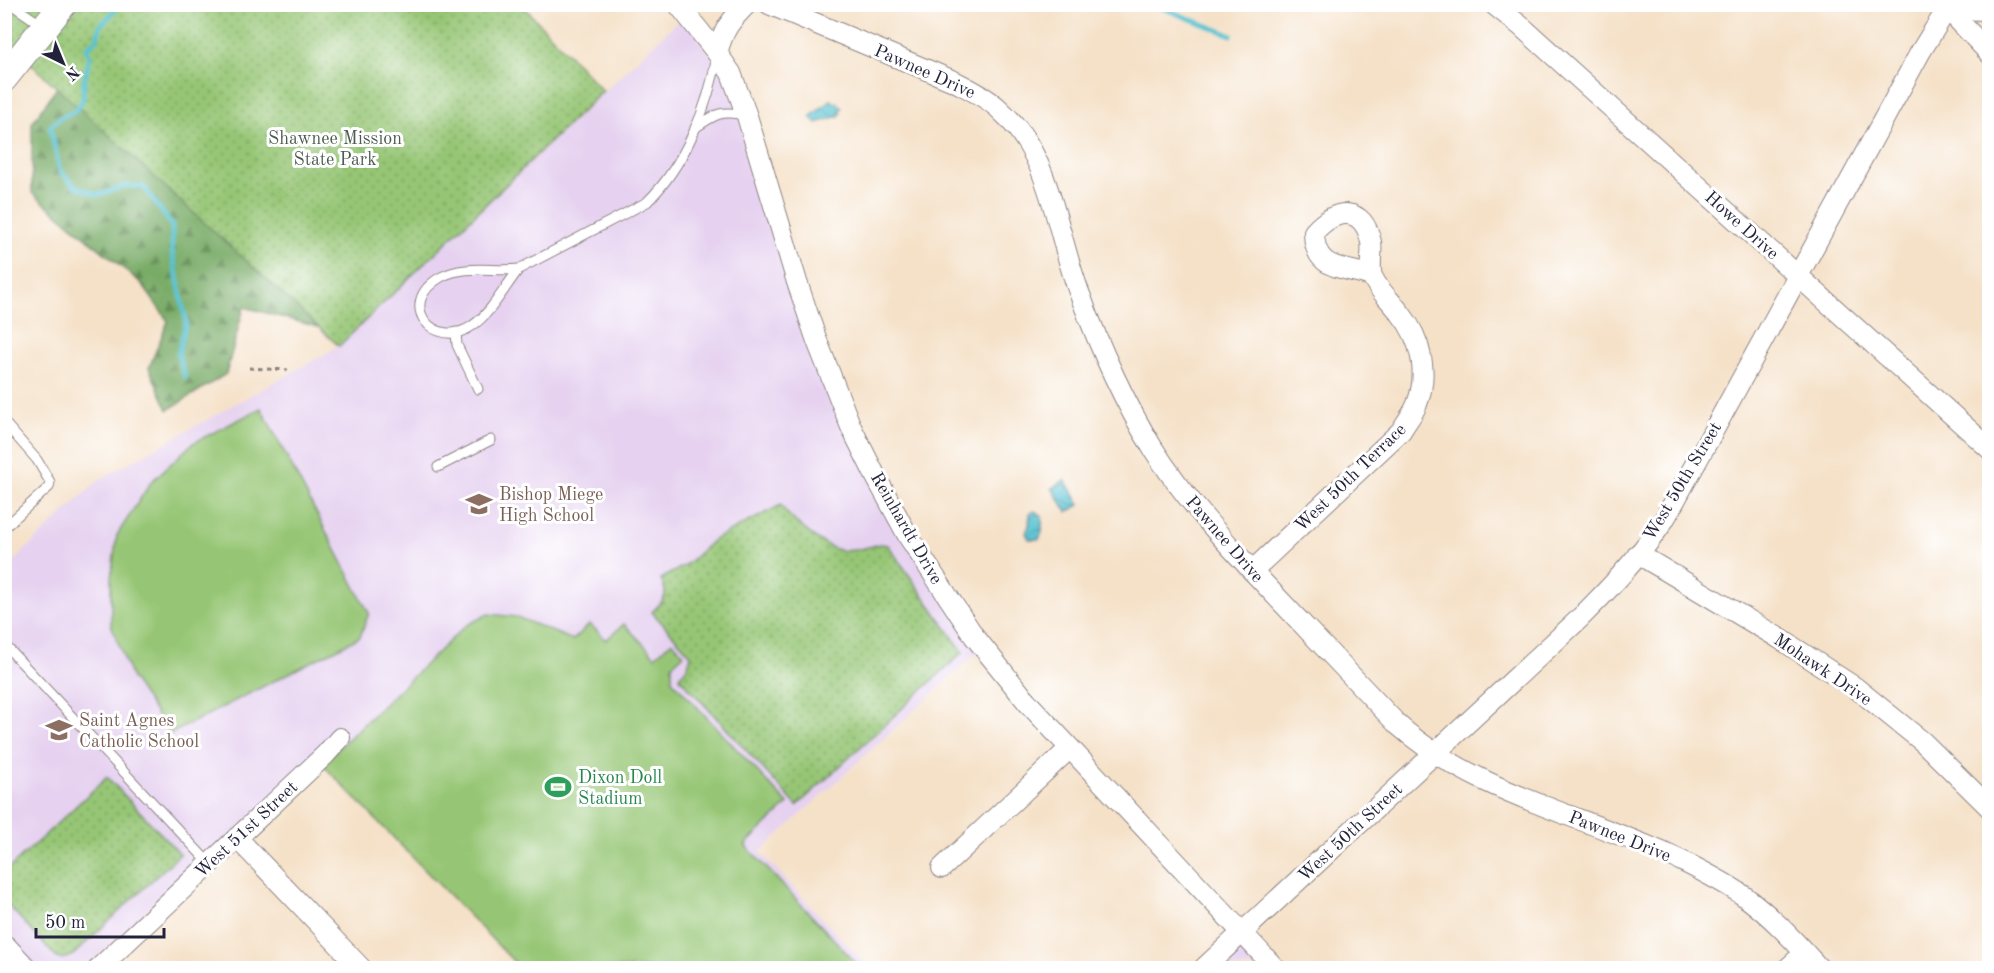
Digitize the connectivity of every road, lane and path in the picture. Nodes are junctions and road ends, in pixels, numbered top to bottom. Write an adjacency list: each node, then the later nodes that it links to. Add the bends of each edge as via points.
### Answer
1 (11, 4): 9 (lane)
2 (63, 4): 9 (main road)
3 (678, 4): 10 (street, Reinhardt Drive)
4 (747, 4): 10 (street, via 723,33)
5 (768, 4): 28 (street, Pawnee Drive, via 956,82 983,97 1024,136 1051,197 1098,343 1122,394 1175,481)
6 (1493, 4): 17 (street, Howe Drive)
7 (1945, 7): 8 (street); 11 (street); 17 (street, West 50th Street)
8 (1989, 10)
9 (45, 27): 12 (main road)
10 (717, 53): 13 (street, Reinhardt Drive, via 731,73); 14 (lane, via 713,80)
11 (1989, 54)
12 (4, 78)
13 (747, 116): 14 (lane, via 732,112 714,115); 31 (street, Reinhardt Drive, via 817,341 851,427 876,477 908,536 974,636)
14 (694, 128): 15 (lane, via 673,173 647,202)
15 (519, 269): 18 (lane, via 483,317); 18 (lane, via 459,271 430,285 421,297 419,312 424,322 432,329)
16 (1371, 276): 28 (street, West 50th Terrace, via 1413,330 1423,359 1423,383 1417,405 1401,431)
17 (1798, 276): 24 (street, Howe Drive); 27 (street, West 50th Street, via 1660,525)
18 (456, 332): 21 (lane, via 457,345)
19 (249, 368): 20 (path)
20 (288, 370)
21 (478, 389)
22 (4, 422): 26 (lane, via 49,477 49,487)
23 (491, 440): 25 (lane)
24 (1989, 448)
25 (438, 468)
26 (4, 528)
27 (1638, 554): 32 (street, West 50th Street, via 1595,603); 33 (street, Mohawk Drive, via 1856,688 1923,742)
28 (1252, 571): 32 (street, Pawnee Drive, via 1398,724)
29 (4, 644): 35 (lane)
30 (340, 738): 34 (street, West 51st Street)
31 (1069, 749): 36 (street); 37 (street, Reinhardt Drive)
32 (1435, 753): 37 (street, West 50th Street); 39 (street, Pawnee Drive, via 1468,774 1684,862 1744,896)
33 (1989, 808)
34 (237, 838): 35 (street, West 51st Street); 42 (street)
35 (210, 864): 41 (street, West 51st Street)
36 (942, 868)
37 (1243, 932): 43 (street, West 50th Street); 44 (street, Reinhardt Drive)
38 (4, 949): 40 (main road)
39 (1805, 953): 45 (street); 46 (street, Pawnee Drive)
40 (22, 969)
41 (99, 969)
42 (361, 969)
43 (1204, 969)
44 (1275, 969)
45 (1788, 969)
46 (1819, 969)

